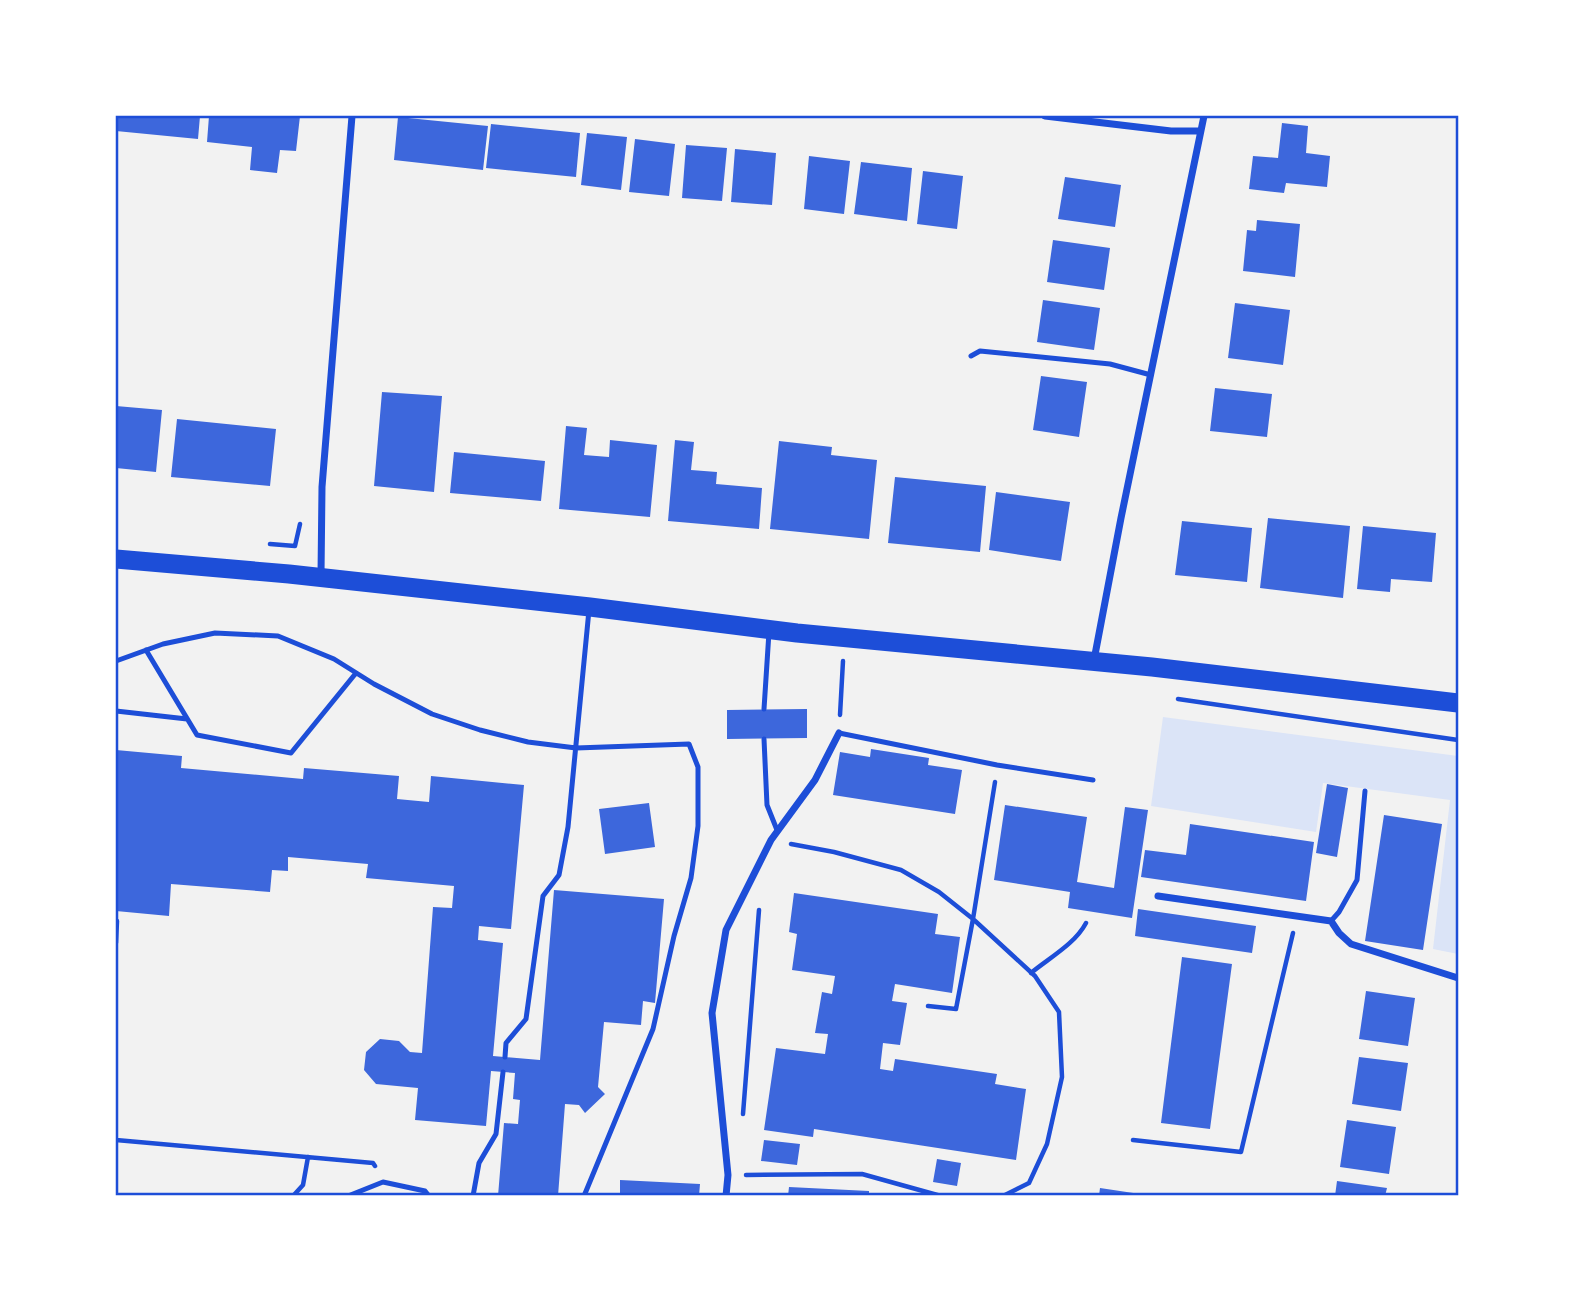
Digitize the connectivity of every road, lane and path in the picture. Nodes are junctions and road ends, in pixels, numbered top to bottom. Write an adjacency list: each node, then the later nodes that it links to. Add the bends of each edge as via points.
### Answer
1 (352, 116): 8 (street, via 322,487)
2 (1045, 116): 4 (street)
3 (1204, 116): 4 (street)
4 (1200, 131): 6 (street)
5 (971, 356): 6 (lane, via 980,351 1110,364)
6 (1151, 375): 14 (street)
7 (116, 559): 8 (highway)
8 (321, 577): 9 (highway)
9 (590, 607): 10 (highway); 22 (lane)
10 (769, 629): 14 (highway); 17 (lane)
11 (146, 650): 13 (lane); 15 (lane, via 215,633 278,636); 19 (lane)
12 (843, 660): 20 (path)
13 (116, 661)
14 (1094, 661): 16 (highway)
15 (356, 673): 19 (lane, via 291,752 197,735); 22 (lane, via 432,714 528,742)
16 (1458, 703)
17 (764, 709)
18 (116, 712): 19 (lane)
19 (187, 719)
20 (839, 733): 23 (lane); 26 (street, via 815,780)
21 (764, 738): 26 (lane, via 767,805)
22 (576, 748): 39 (lane, via 568,827 559,875 543,896 526,1019 506,1043); 51 (lane, via 689,744 698,767 698,826 691,878 653,1029)
23 (997, 765): 24 (lane); 31 (path)
24 (1093, 780)
25 (1365, 791): 33 (lane, via 1357,880)
26 (777, 830): 27 (street)
27 (771, 840): 28 (street); 31 (path, via 901,870)
28 (758, 864): 41 (path); 45 (street, via 726,930 712,1013)
29 (1158, 895): 30 (street)
30 (1297, 916): 33 (street); 43 (path, via 1241,1152)
31 (973, 919): 36 (path); 38 (path, via 956,1009)
32 (117, 921): 35 (path)
33 (1331, 921): 37 (street, via 1351,944)
34 (1086, 923): 36 (path)
35 (116, 943)
36 (1031, 972): 54 (path, via 1059,1012 1062,1077 1047,1144 1029,1183 1004,1195)
37 (1458, 978)
38 (928, 1006)
39 (505, 1057)
40 (503, 1072): 50 (lane, via 496,1134 479,1163)
41 (743, 1121)
42 (116, 1140): 44 (path)
43 (1133, 1140)
44 (308, 1157): 46 (path, via 373,1163); 47 (path, via 303,1185)
45 (727, 1175): 52 (street); 53 (path, via 862,1174)
46 (383, 1182): 48 (lane); 49 (lane)
47 (293, 1195)
48 (348, 1195)
49 (429, 1195)
50 (473, 1195)
51 (584, 1195)
52 (726, 1195)
53 (942, 1195)
54 (960, 1195)

